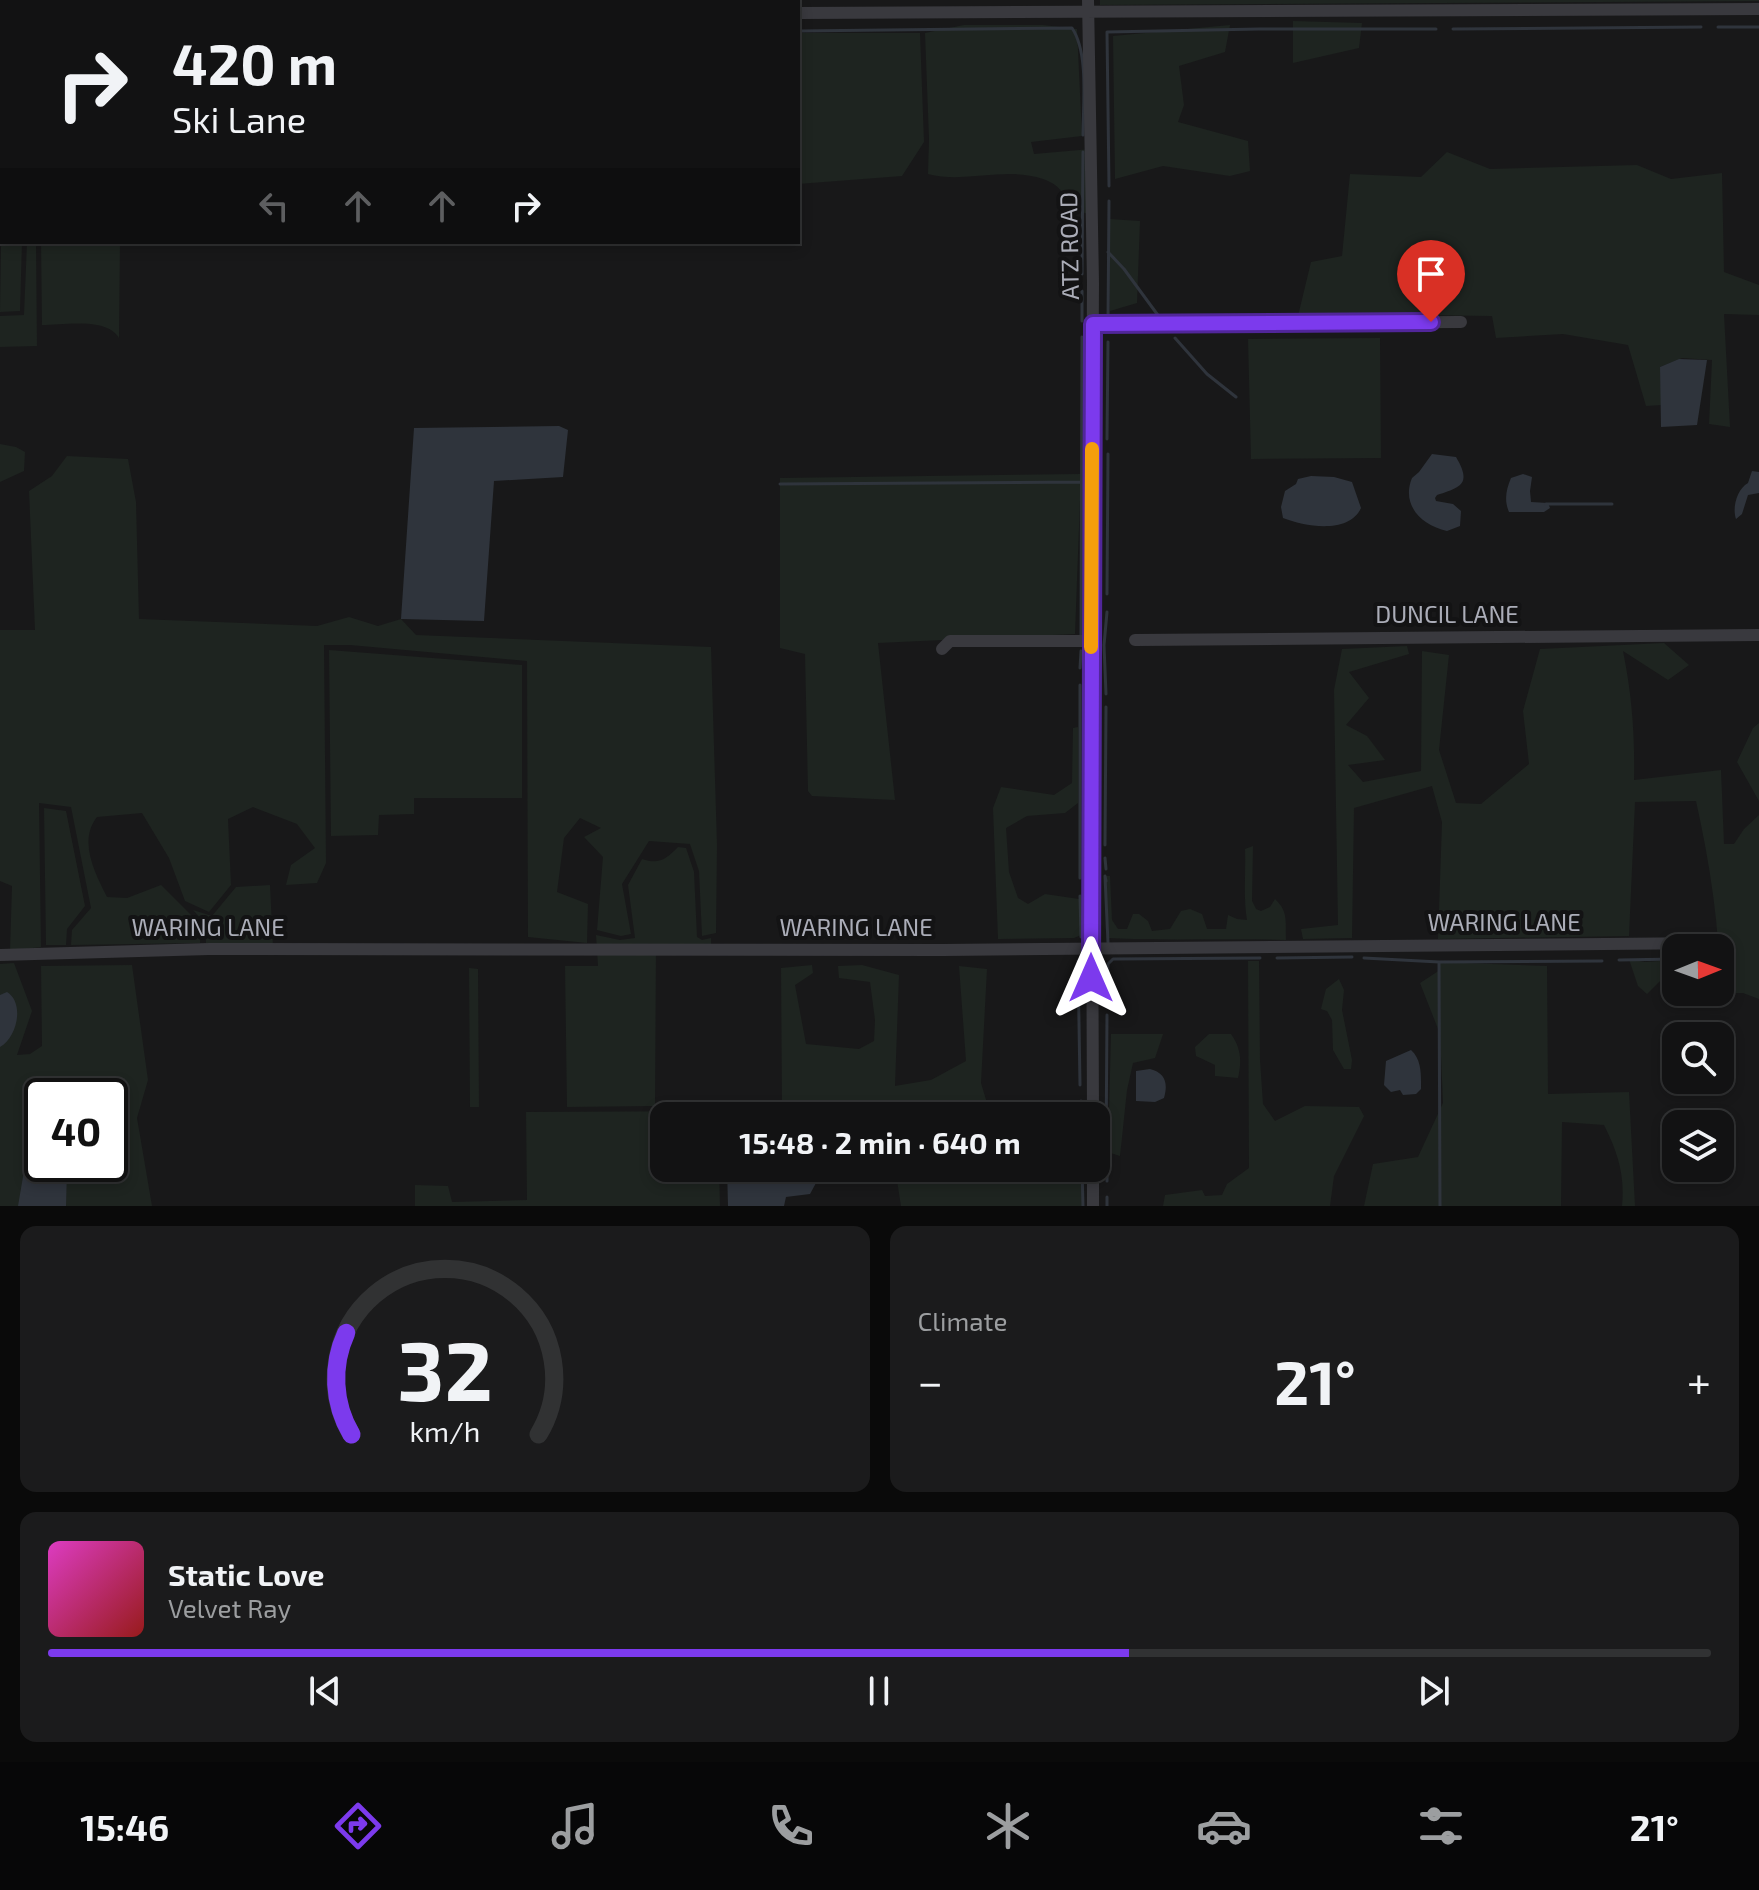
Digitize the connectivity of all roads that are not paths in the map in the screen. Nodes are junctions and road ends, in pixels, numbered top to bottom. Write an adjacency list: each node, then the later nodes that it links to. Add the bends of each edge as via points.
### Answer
1 (1088, 6): 2 (street); 3 (street); 5 (street, ATZ ROAD)
2 (1759, 9)
3 (800, 13)
4 (1461, 322): 5 (street)
5 (1093, 324): 8 (street, ATZ ROAD)
6 (1759, 635): 7 (street, DUNCIL LANE)
7 (1135, 640)
8 (1091, 641): 9 (street, via 950,641); 11 (street, ATZ ROAD)
9 (942, 649)
10 (1662, 943): 11 (street, WARING LANE)
11 (1091, 948): 12 (street, WARING LANE, via 209,949); 13 (street, ATZ ROAD)
12 (0, 955)
13 (1093, 1102)
14 (1093, 1182): 15 (street)
15 (1093, 1206)

